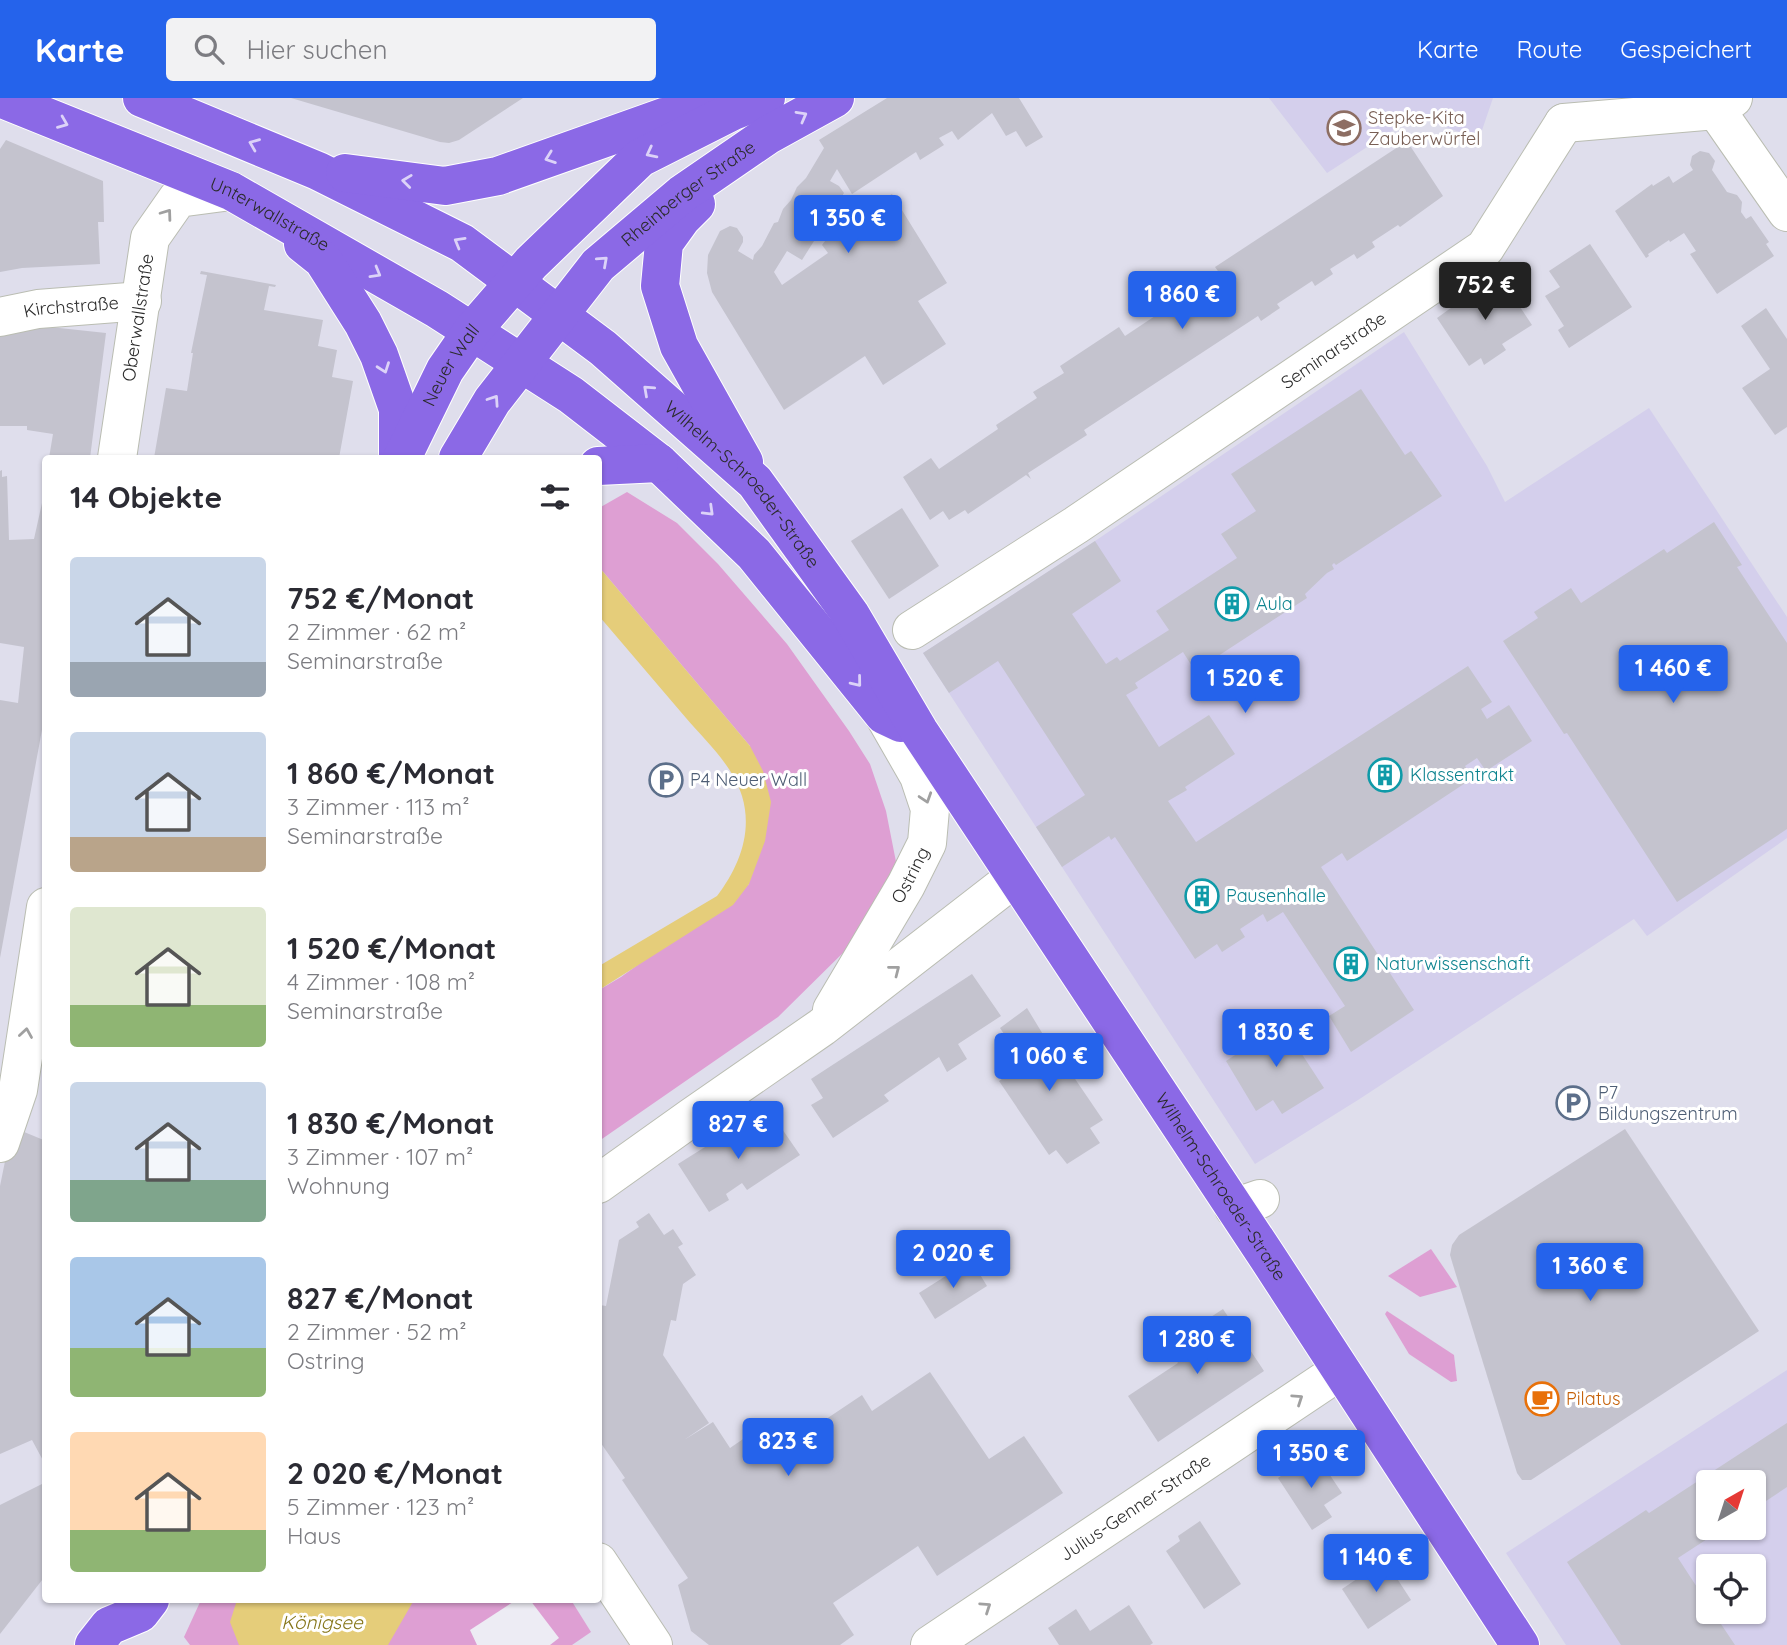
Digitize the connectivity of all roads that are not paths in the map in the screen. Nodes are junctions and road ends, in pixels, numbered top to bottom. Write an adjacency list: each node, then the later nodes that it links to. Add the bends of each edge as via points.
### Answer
1 (0, 98): 8 (main road, Unterwallstraße, one-way to 8)
2 (142, 98): 7 (main road, one-way to 2)
3 (835, 98): 6 (main road, Rheinberger Straße, one-way to 3)
4 (1724, 104): 5 (street, Seminarstraße); 9 (street)
5 (1556, 110): 23 (street, Seminarstraße, via 1486,248)
6 (756, 115): 7 (main road, one-way to 7, via 664,117 498,176 445,186); 10 (main road, Rheinberger Straße, one-way to 10, via 640,159); 12 (main road, Rheinberger Straße, one-way to 6, via 598,265 682,194); 22 (main road, via 664,243 660,286 679,346)
7 (318, 170): 10 (main road, one-way to 7, via 462,243)
8 (231, 191): 11 (street, Oberwallstraße, one-way to 8, via 150,238 178,198); 14 (main road, Unterwallstraße, one-way to 14); 17 (main road, one-way to 17, via 323,260 379,355 398,410)
9 (1787, 212)
10 (515, 281): 12 (main road, Wilhelm-Schroeder-Straße); 14 (main road, Neuer Wall)
11 (142, 301): 13 (street, Kirchstraße, via 38,309); 16 (street, Oberwallstraße)
12 (558, 313): 15 (main road); 22 (main road, Wilhelm-Schroeder-Straße, one-way to 12)
13 (0, 317)
14 (472, 331): 15 (main road, Unterwallstraße); 18 (main road, Neuer Wall, via 445,370)
15 (521, 363): 19 (main road, one-way to 15); 20 (main road, Wilhelm-Schroeder-Straße)
16 (117, 455)
17 (400, 455)
18 (402, 455)
19 (460, 455)
20 (659, 463): 21 (main road); 24 (main road, Wilhelm-Schroeder-Straße, one-way to 24, via 754,554)
21 (602, 466)
22 (755, 482): 25 (main road, Wilhelm-Schroeder-Straße, via 850,614)
23 (912, 630)
24 (884, 715): 25 (main road, Wilhelm-Schroeder-Straße); 28 (street, Ostring, one-way to 28, via 919,776 930,809 927,843)
25 (919, 731): 26 (main road, Wilhelm-Schroeder-Straße)
26 (1014, 878): 28 (street, Ostring, one-way to 26); 32 (main road, Wilhelm-Schroeder-Straße, via 1247,1204)
27 (42, 937): 29 (street, one-way to 27)
28 (822, 1027): 31 (street, Ostring)
29 (21, 1092): 30 (street)
30 (0, 1143)
31 (602, 1182)
32 (1341, 1370): 37 (street, Julius-Genner-Straße, one-way to 32); 38 (main road, Wilhelm-Schroeder-Straße)
33 (602, 1569): 36 (street)
34 (147, 1603): 35 (main road, via 139,1613)
35 (108, 1629)
36 (643, 1641)
37 (930, 1645)
38 (1520, 1645)

